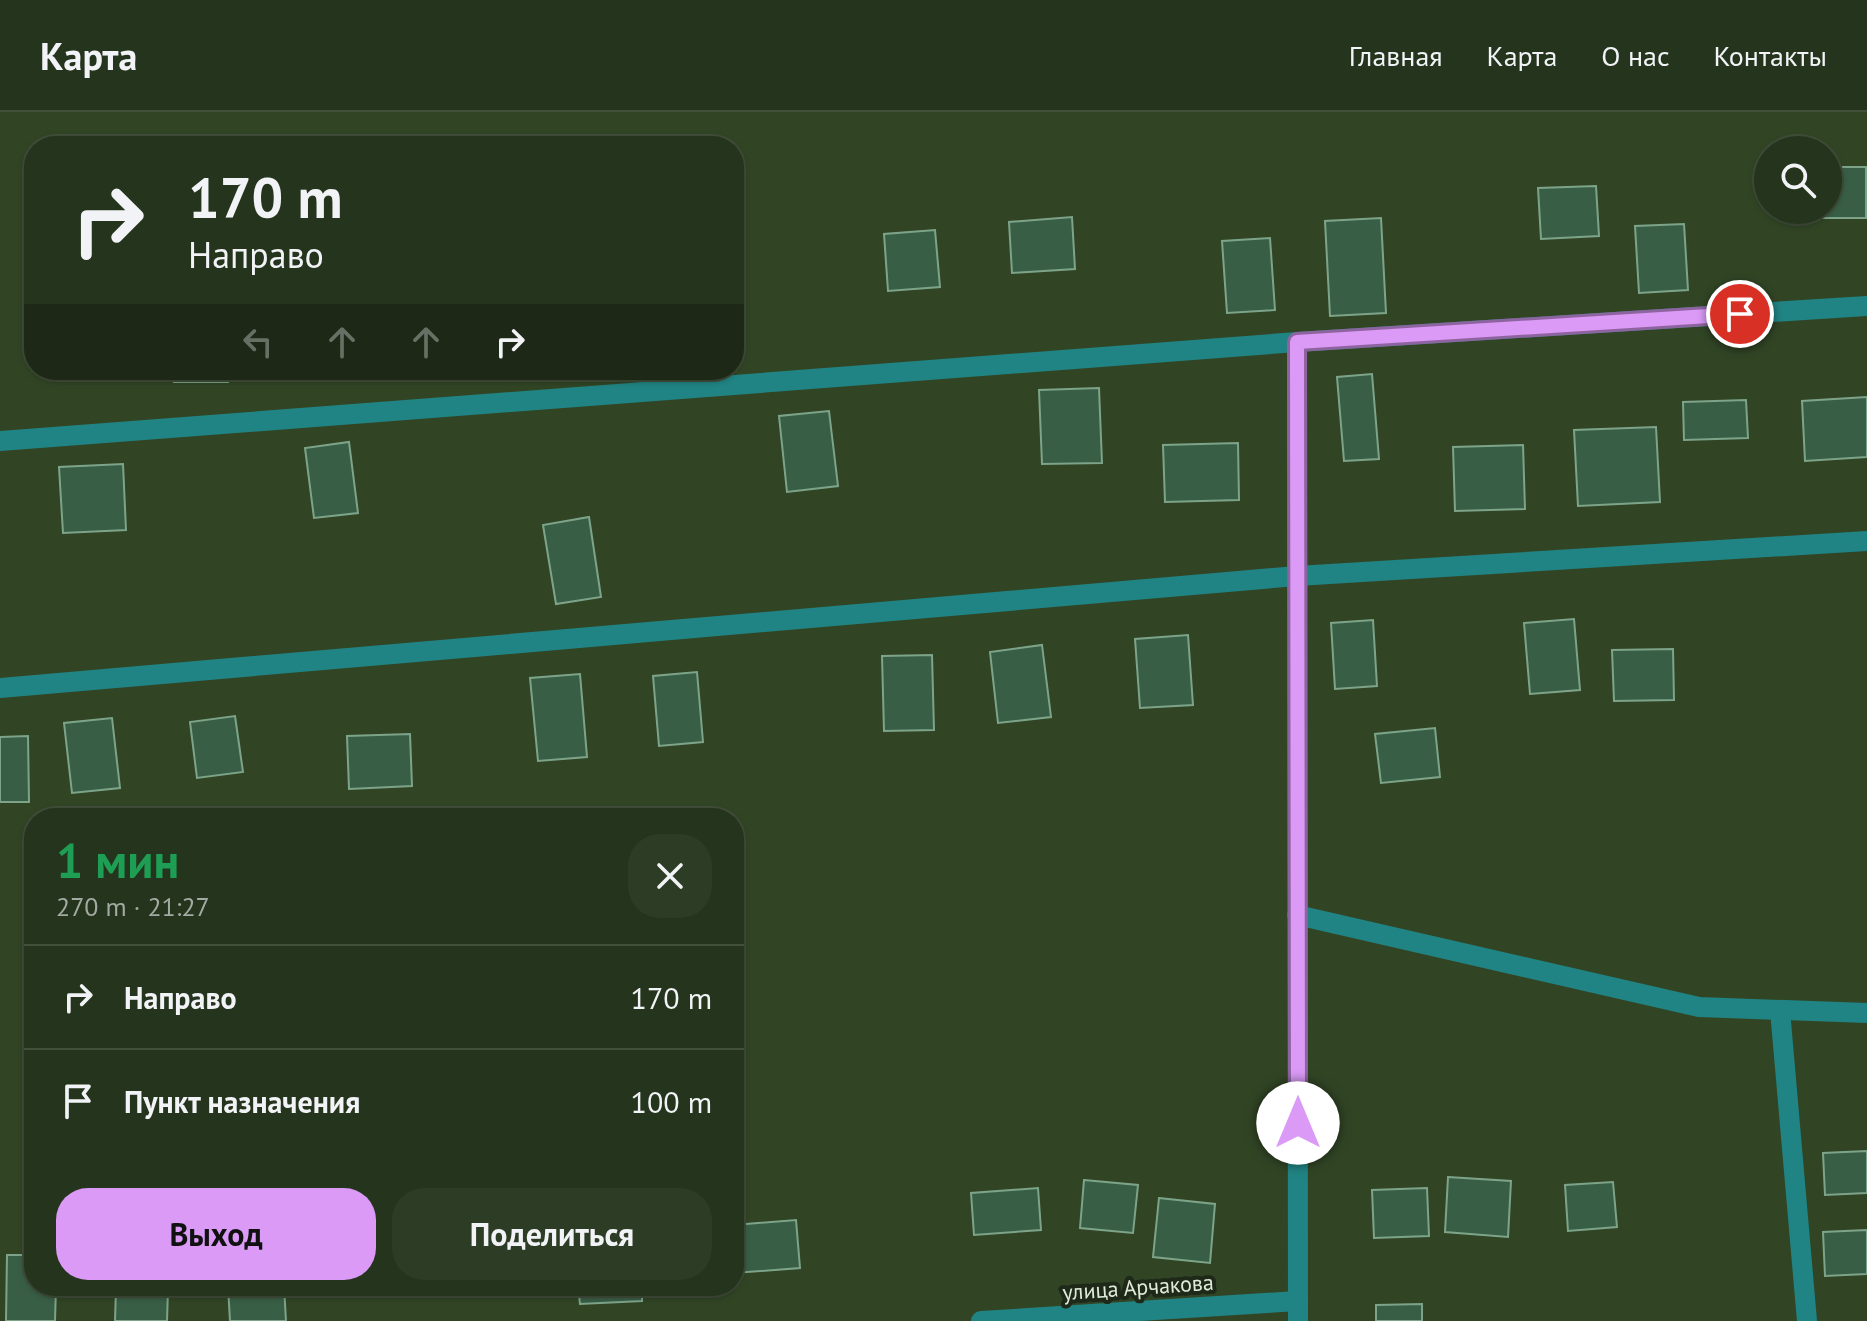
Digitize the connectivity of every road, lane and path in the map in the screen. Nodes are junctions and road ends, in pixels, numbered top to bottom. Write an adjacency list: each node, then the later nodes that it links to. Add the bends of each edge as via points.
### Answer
1 (1867, 306): 2 (street)
2 (1297, 342): 3 (street); 5 (street)
3 (0, 441)
4 (1867, 541): 5 (street)
5 (1297, 576): 6 (street); 7 (street)
6 (0, 688)
7 (1297, 915): 8 (street, via 1699,1007); 10 (street)
8 (1780, 1010): 9 (street); 12 (street)
9 (1867, 1013)
10 (1298, 1311): 11 (street, улица Арчакова)
11 (981, 1321)
12 (1807, 1321)

